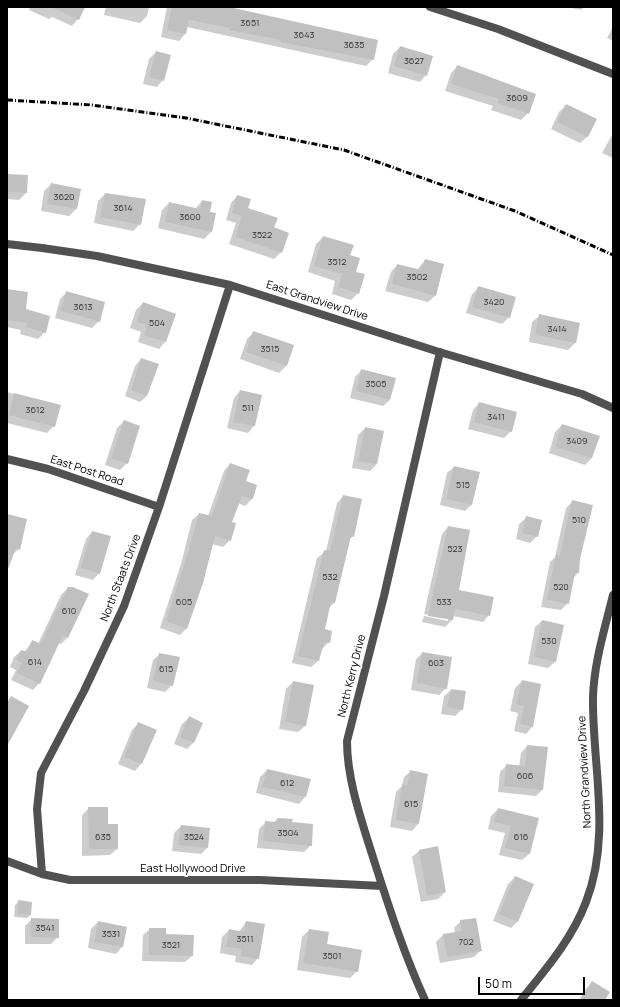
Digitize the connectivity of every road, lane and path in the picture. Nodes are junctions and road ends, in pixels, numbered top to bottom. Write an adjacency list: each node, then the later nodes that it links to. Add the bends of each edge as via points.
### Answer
1 (430, 7): 2 (street, via 498,29)
2 (613, 74)
3 (7, 244): 4 (street, East Grandview Drive, via 97,256)
4 (230, 285): 5 (street, East Grandview Drive); 8 (street, North Staats Drive)
5 (440, 352): 6 (street, East Grandview Drive, via 582,394); 12 (street, North Kerry Drive, via 348,741 347,755 351,778)
6 (613, 408)
7 (7, 459): 8 (street, East Post Road, via 48,469)
8 (159, 507): 11 (street, North Staats Drive, via 124,606 84,691 41,773 37,809)
9 (613, 595): 14 (street, North Grandview Drive, via 593,695 600,811 599,845 592,883 582,913 565,944)
10 (7, 861): 11 (street, East Hollywood Drive)
11 (42, 874): 12 (street, East Hollywood Drive, via 70,880 260,880)
12 (382, 886): 13 (street, North Kerry Drive, via 408,961)
13 (425, 1000)
14 (521, 1000)

